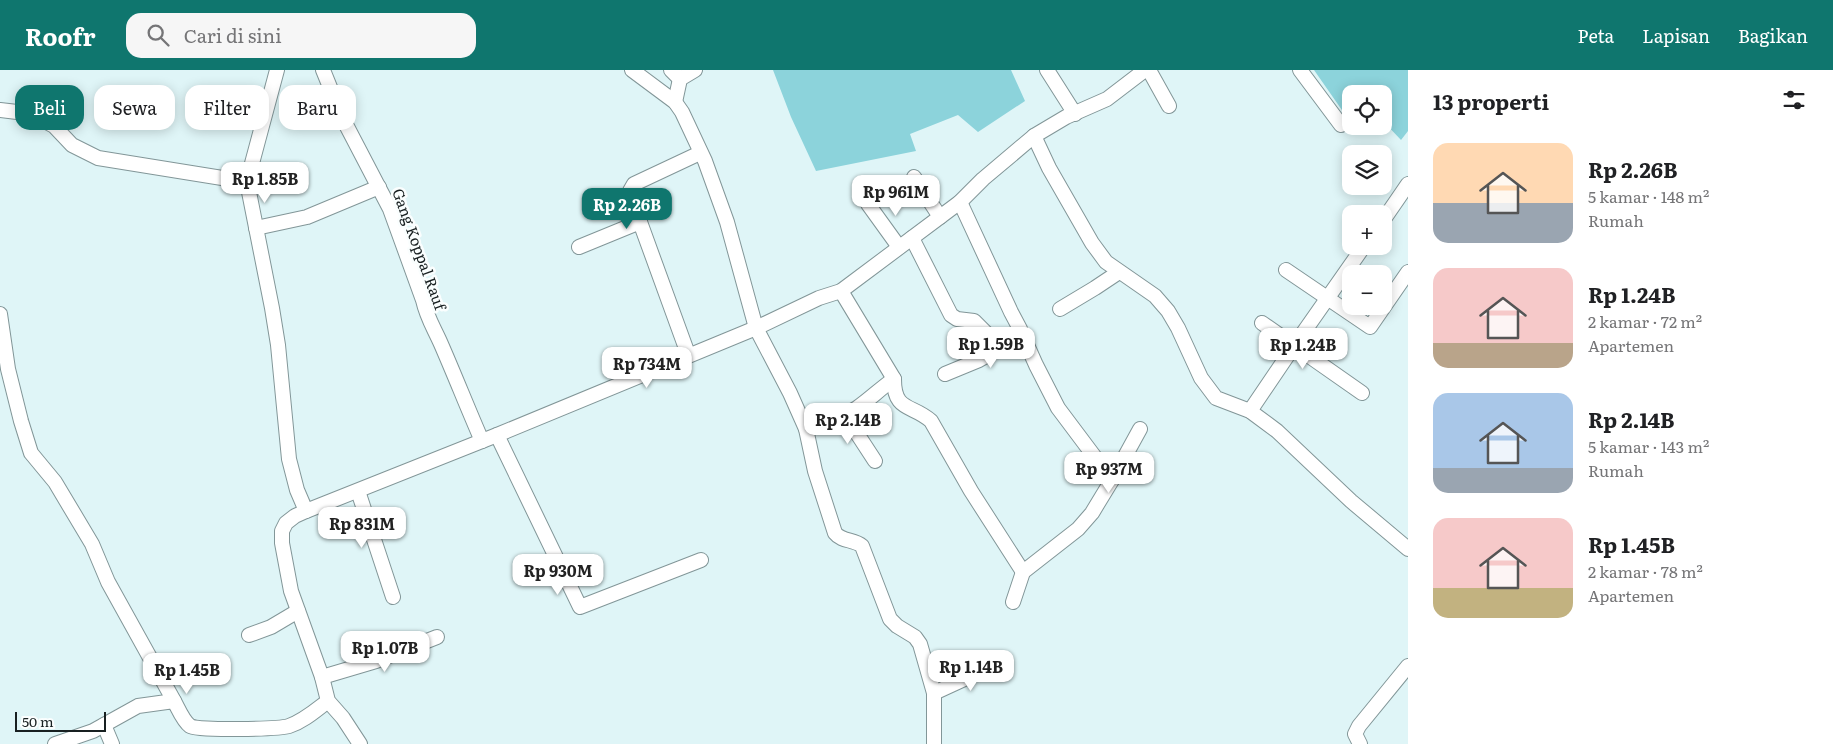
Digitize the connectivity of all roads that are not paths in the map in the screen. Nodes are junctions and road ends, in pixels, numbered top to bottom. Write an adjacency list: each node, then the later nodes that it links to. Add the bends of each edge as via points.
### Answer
1 (276, 70): 18 (street)
2 (323, 70): 20 (street, Gang Koppal Rauf, via 342,117)
3 (632, 70): 10 (street)
4 (695, 70): 9 (street)
5 (1047, 70): 13 (street)
6 (1145, 70): 13 (street, via 1107,99)
7 (1149, 70): 11 (street)
8 (1300, 70): 14 (street)
9 (676, 75): 10 (street)
10 (675, 102): 16 (street)
11 (1169, 106)
12 (0, 110): 18 (street, via 41,118 54,126 72,145 98,158)
13 (1075, 114): 15 (street)
14 (1341, 125)
15 (1034, 136): 22 (street); 33 (street, via 1088,236 1106,262)
16 (700, 153): 26 (street, via 632,186 631,197); 40 (street, via 727,222)
17 (914, 177): 25 (street)
18 (247, 182): 27 (street)
19 (1408, 184): 21 (street)
20 (379, 187): 27 (street, via 307,217); 53 (street, Gang Koppal Rauf, via 396,224 427,316)
21 (1403, 201): 24 (street)
22 (960, 202): 25 (street); 41 (street)
23 (868, 204): 29 (street)
24 (1392, 211)
25 (940, 217): 28 (street)
26 (640, 222): 30 (street); 44 (street)
27 (256, 228): 57 (street, via 278,346 289,459)
28 (912, 238): 29 (street); 43 (street, via 951,315 974,321)
29 (900, 246): 35 (street)
30 (579, 248)
31 (1358, 255): 36 (street)
32 (1286, 270): 36 (street)
33 (1119, 272): 37 (street); 48 (street, via 1155,296 1168,311 1201,378 1216,398)
34 (1408, 272): 36 (street, via 1370,327)
35 (841, 292): 40 (street, via 820,298); 46 (street)
36 (1327, 298): 42 (street)
37 (1060, 309)
38 (0, 314): 70 (street, via 8,369 31,453 55,482 92,544 108,582)
39 (1262, 323): 42 (street)
40 (756, 328): 44 (street); 50 (street)
41 (1023, 335): 43 (street); 55 (street, via 1058,408)
42 (1294, 346): 47 (street); 48 (street)
43 (1000, 347): 45 (street)
44 (688, 354): 52 (street)
45 (945, 374)
46 (894, 379): 49 (street); 60 (street, via 896,398 931,421)
47 (1362, 393)
48 (1250, 411): 58 (street)
49 (845, 414): 50 (street); 54 (street)
50 (806, 429): 69 (street, via 815,471 835,533 842,539 859,543 865,550 890,619 920,644)
51 (1140, 429): 55 (street)
52 (498, 435): 53 (street); 59 (street, via 580,608)
53 (482, 441): 56 (street)
54 (875, 461)
55 (1112, 480): 60 (street, via 1078,529)
56 (358, 491): 57 (street); 61 (street)
57 (306, 511): 63 (street, via 286,523 282,531 291,591)
58 (1408, 549)
59 (701, 560)
60 (1023, 572): 62 (street)
61 (393, 596)
62 (1013, 602)
63 (298, 612): 64 (street); 68 (street)
64 (249, 635)
65 (437, 637): 68 (street, via 376,661)
66 (997, 664): 69 (street)
67 (1408, 666): 77 (street, via 1358,726 1355,734)
68 (322, 677): 71 (street)
69 (934, 693): 76 (street)
70 (174, 701): 71 (street, via 189,726 213,729 288,726); 72 (street, via 138,706)
71 (328, 701): 75 (street)
72 (104, 725): 73 (street); 74 (street)
73 (55, 744)
74 (112, 744)
75 (360, 744)
76 (934, 744)
77 (1360, 744)

